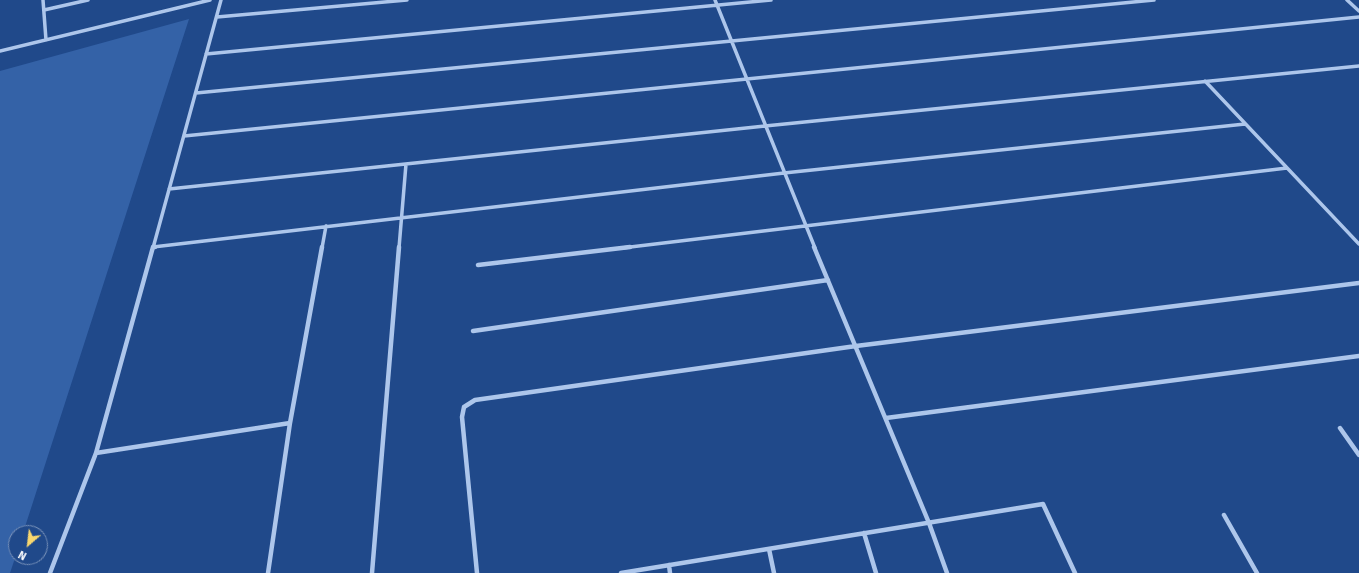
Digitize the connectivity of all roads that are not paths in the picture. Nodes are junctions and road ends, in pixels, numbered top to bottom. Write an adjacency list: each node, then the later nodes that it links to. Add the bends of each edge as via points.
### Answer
1 (43, 0): 11 (street)
2 (88, 0): 11 (street)
3 (210, 0): 15 (street)
4 (221, 0): 14 (street)
5 (407, 0): 14 (street)
6 (715, 0): 10 (street)
7 (770, 0): 10 (street)
8 (1154, 0): 16 (street)
9 (1347, 0): 12 (street)
10 (717, 5): 16 (street); 18 (street)
11 (44, 10): 15 (street)
12 (1359, 11)
13 (1359, 17): 20 (street)
14 (217, 18): 18 (street)
15 (46, 40): 17 (street)
16 (732, 42): 20 (street); 22 (street)
17 (0, 51)
18 (206, 54): 22 (street)
19 (1359, 66): 21 (street)
20 (747, 80): 24 (street); 25 (street)
21 (1205, 81): 23 (street); 24 (street)
22 (196, 93): 25 (street)
23 (1245, 124): 27 (street); 28 (street)
24 (765, 126): 26 (street); 28 (street)
25 (184, 136): 29 (street)
26 (406, 164): 29 (street); 30 (street)
27 (1287, 168): 32 (street); 33 (street)
28 (784, 173): 30 (street); 32 (street)
29 (169, 189): 34 (street)
30 (401, 218): 31 (street); 53 (street)
31 (326, 226): 34 (street); 42 (street)
32 (806, 226): 35 (street); 36 (street)
33 (1359, 244)
34 (153, 247): 44 (street)
35 (478, 265)
36 (828, 280): 38 (street); 39 (street)
37 (1359, 283): 39 (street)
38 (473, 331)
39 (856, 346): 41 (street); 54 (street, via 475,400 467,404 462,411 462,417)
40 (1359, 356): 41 (street)
41 (886, 418): 47 (street)
42 (290, 423): 44 (street); 52 (street)
43 (1340, 428): 45 (street)
44 (96, 453): 51 (street)
45 (1359, 455)
46 (1224, 515): 61 (street)
47 (929, 523): 48 (street); 59 (street); 60 (street, via 1043,504)
48 (864, 533): 49 (street); 58 (street)
49 (769, 549): 50 (street); 57 (street)
50 (669, 565): 55 (street); 56 (street)
51 (50, 573)
52 (268, 573)
53 (372, 573)
54 (477, 573)
55 (621, 573)
56 (670, 573)
57 (774, 573)
58 (876, 573)
59 (947, 573)
60 (1075, 573)
61 (1257, 573)

